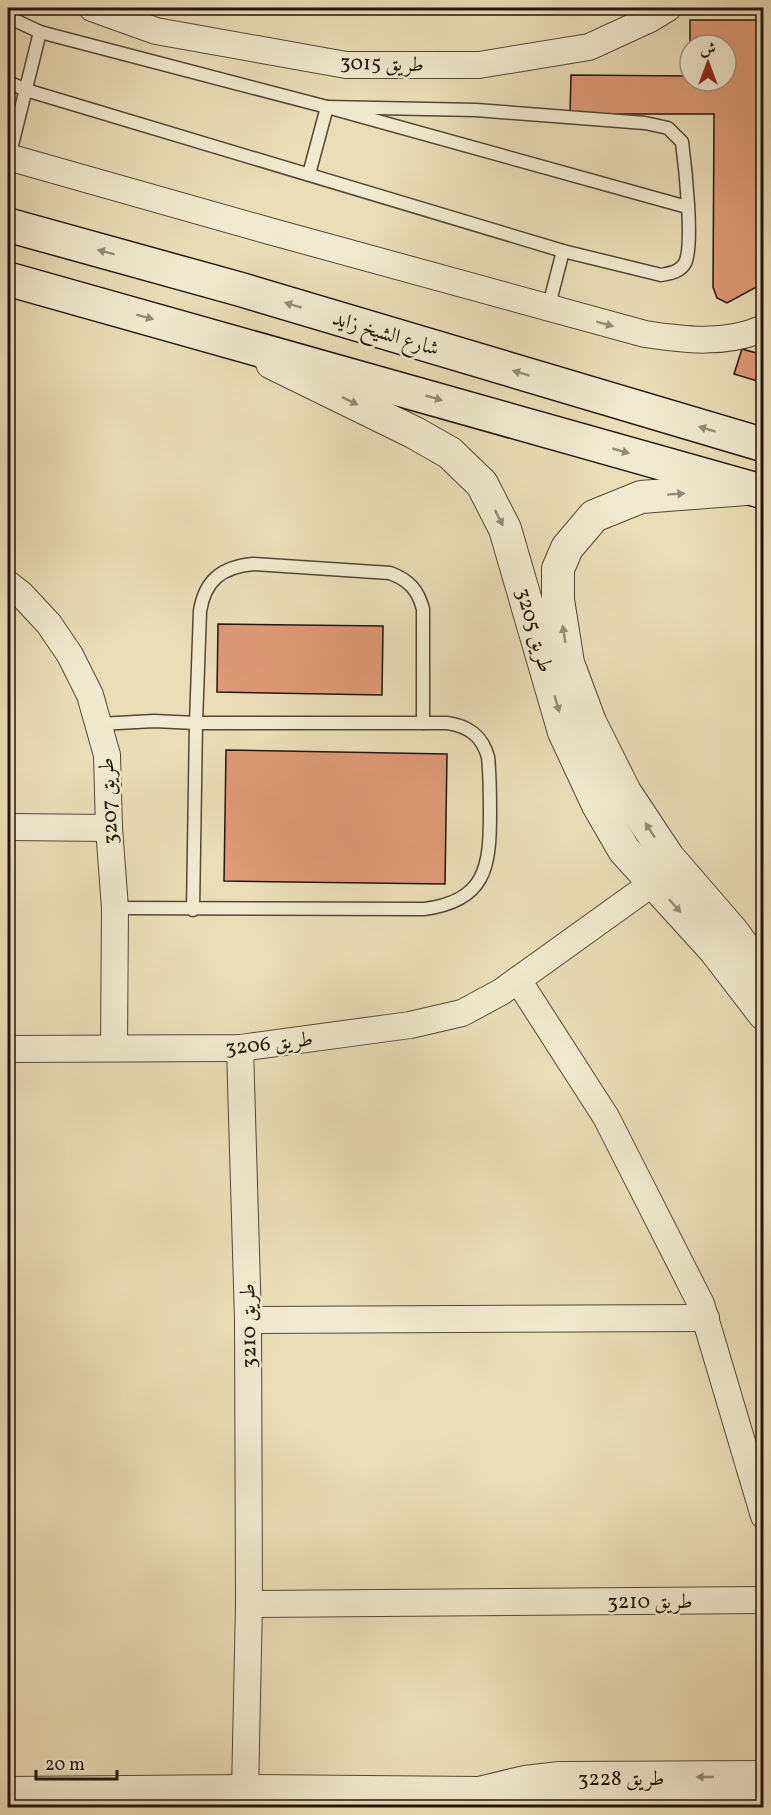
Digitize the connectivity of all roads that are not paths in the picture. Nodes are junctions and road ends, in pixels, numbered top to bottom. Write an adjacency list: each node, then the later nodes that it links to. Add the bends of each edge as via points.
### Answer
1 (92, 8): 2 (street, طريق 3015, via 156,31 346,65 479,65 589,47)
2 (668, 8)
3 (8, 17): 4 (lane)
4 (40, 32): 6 (lane); 7 (lane)
5 (8, 82): 6 (lane)
6 (26, 90): 8 (lane); 9 (lane)
7 (327, 107): 9 (lane); 10 (lane); 10 (lane, via 476,110 668,128 682,142)
8 (8, 157): 14 (street)
9 (309, 174): 12 (lane)
10 (687, 207): 12 (lane, via 688,253 677,272 662,275)
11 (8, 225): 17 (main road, شارع الشيخ زايد, one-way to 11, via 239,289)
12 (563, 251): 14 (lane)
13 (8, 279): 16 (main road, one-way to 16)
14 (548, 309): 15 (street, one-way to 15, via 688,341 734,338)
15 (764, 328)
16 (222, 338): 18 (main road, one-way to 18); 25 (street, طريق 3205, one-way to 25, via 415,433 450,453 482,484 505,529 564,732 598,805 624,850)
17 (764, 445)
18 (758, 490): 25 (street, طريق 3205, one-way to 18, via 668,857 625,792 590,722 568,663 558,600 558,569 567,548 594,516 640,497)
19 (8, 584): 22 (street, طريق 3207, via 49,624 70,655)
20 (195, 723): 21 (lane); 21 (lane, via 202,598 216,576 234,567 253,564 390,573 413,586 423,609); 22 (lane); 27 (lane)
21 (423, 723): 27 (lane, via 459,724 469,729 485,746 488,757 490,849 486,868 462,898 424,909)
22 (99, 724): 24 (street, طريق 3207, via 107,755)
23 (8, 827): 24 (street)
24 (109, 828): 26 (street, طريق 3207)
25 (665, 874): 28 (street, طريق 3205, via 732,931); 29 (street, طريق 3206); 30 (street, طريق 3205, one-way to 30, via 714,949)
26 (115, 908): 27 (lane); 31 (street, طريق 3207)
27 (193, 910)
28 (764, 975)
29 (518, 980): 32 (street, طريق 3206, via 462,1012 410,1026); 34 (street, via 606,1117)
30 (764, 1014)
31 (114, 1048): 32 (street, طريق 3206); 33 (street, طريق 3206)
32 (240, 1048): 35 (street, طريق 3210)
33 (8, 1049)
34 (706, 1318): 35 (street); 36 (street)
35 (248, 1320): 38 (street, طريق 3210)
36 (764, 1516)
37 (764, 1600): 38 (street, طريق 3210)
38 (249, 1604): 40 (street, طريق 3210)
39 (764, 1777): 42 (street, طريق 3228, one-way to 42, via 560,1778 525,1782)
40 (245, 1791): 41 (street, طريق 3228); 42 (street, طريق 3228)
41 (8, 1793)
42 (479, 1800): 43 (street, طريق 3228, via 561,1807)
43 (764, 1804)

